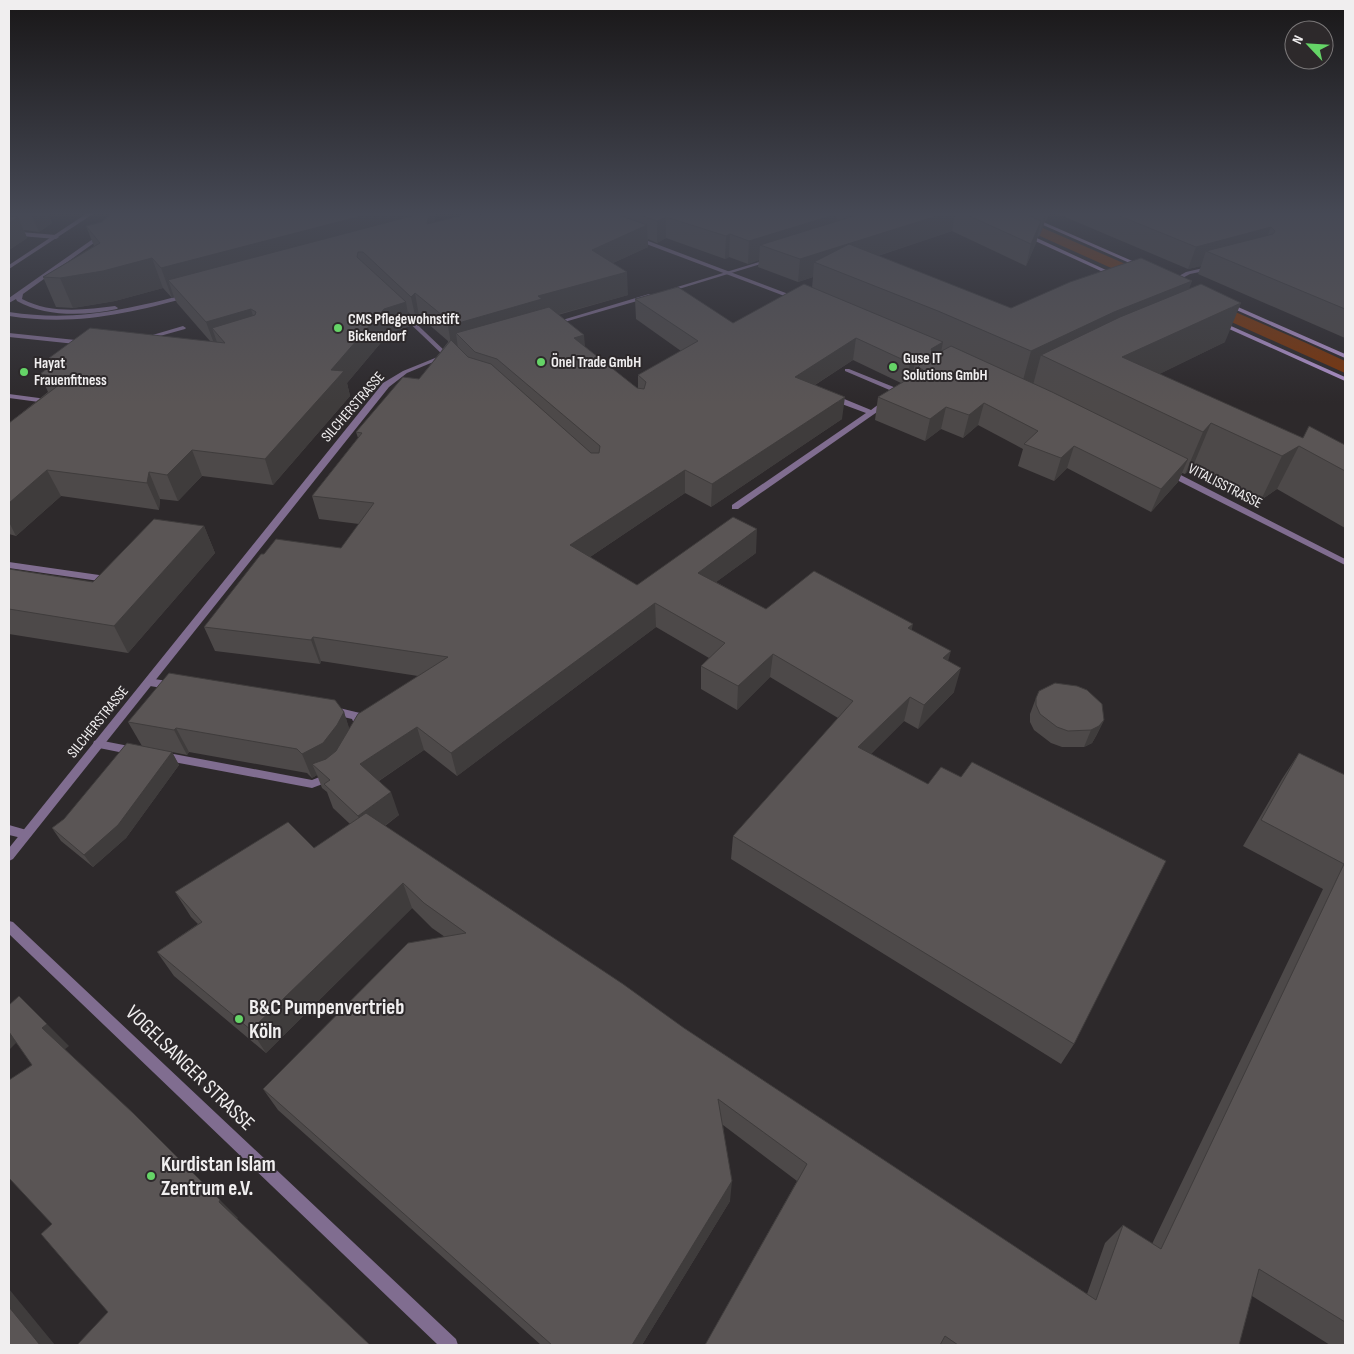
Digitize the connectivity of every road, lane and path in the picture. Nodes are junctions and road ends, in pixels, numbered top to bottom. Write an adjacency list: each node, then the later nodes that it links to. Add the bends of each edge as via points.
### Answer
1 (42, 277): 8 (street)
2 (715, 277): 17 (street)
3 (741, 277): 13 (street)
4 (1164, 277): 6 (main road)
5 (1179, 277): 6 (street)
6 (1173, 280): 7 (main road)
7 (1182, 284)
8 (20, 293): 10 (street, via 19,300 24,304 77,311); 12 (street)
9 (196, 294): 10 (street)
10 (178, 298): 15 (street, via 138,310 89,318 49,319)
11 (1218, 300): 24 (main road)
12 (9, 301)
13 (804, 302)
14 (392, 303): 38 (street, SILCHERSTRASSE, via 452,356 405,372 386,385)
15 (9, 314)
16 (1210, 318): 26 (main road)
17 (552, 323): 18 (street); 20 (street)
18 (543, 326)
19 (183, 328): 23 (street)
20 (560, 330)
21 (9, 335): 22 (street)
22 (92, 343)
23 (134, 343)
24 (1345, 356)
25 (846, 370): 28 (street)
26 (1345, 379)
27 (910, 387): 28 (street)
28 (902, 392): 32 (street)
29 (824, 394): 32 (street)
30 (9, 396): 31 (street)
31 (39, 400)
32 (872, 413): 34 (street)
33 (1159, 468): 35 (street, VITALISSTRASSE)
34 (734, 507)
35 (1345, 562)
36 (9, 565): 37 (street)
37 (106, 579)
38 (148, 682): 39 (street); 42 (street, SILCHERSTRASSE)
39 (187, 688)
40 (324, 709): 41 (street, via 356,716 362,734)
41 (357, 742)
42 (98, 744): 43 (street, via 312,784); 45 (street, SILCHERSTRASSE)
43 (339, 772)
44 (9, 830): 45 (street)
45 (26, 834): 46 (street, SILCHERSTRASSE)
46 (9, 856)
47 (9, 926): 48 (street, VOGELSANGER STRASSE)
48 (450, 1345)

